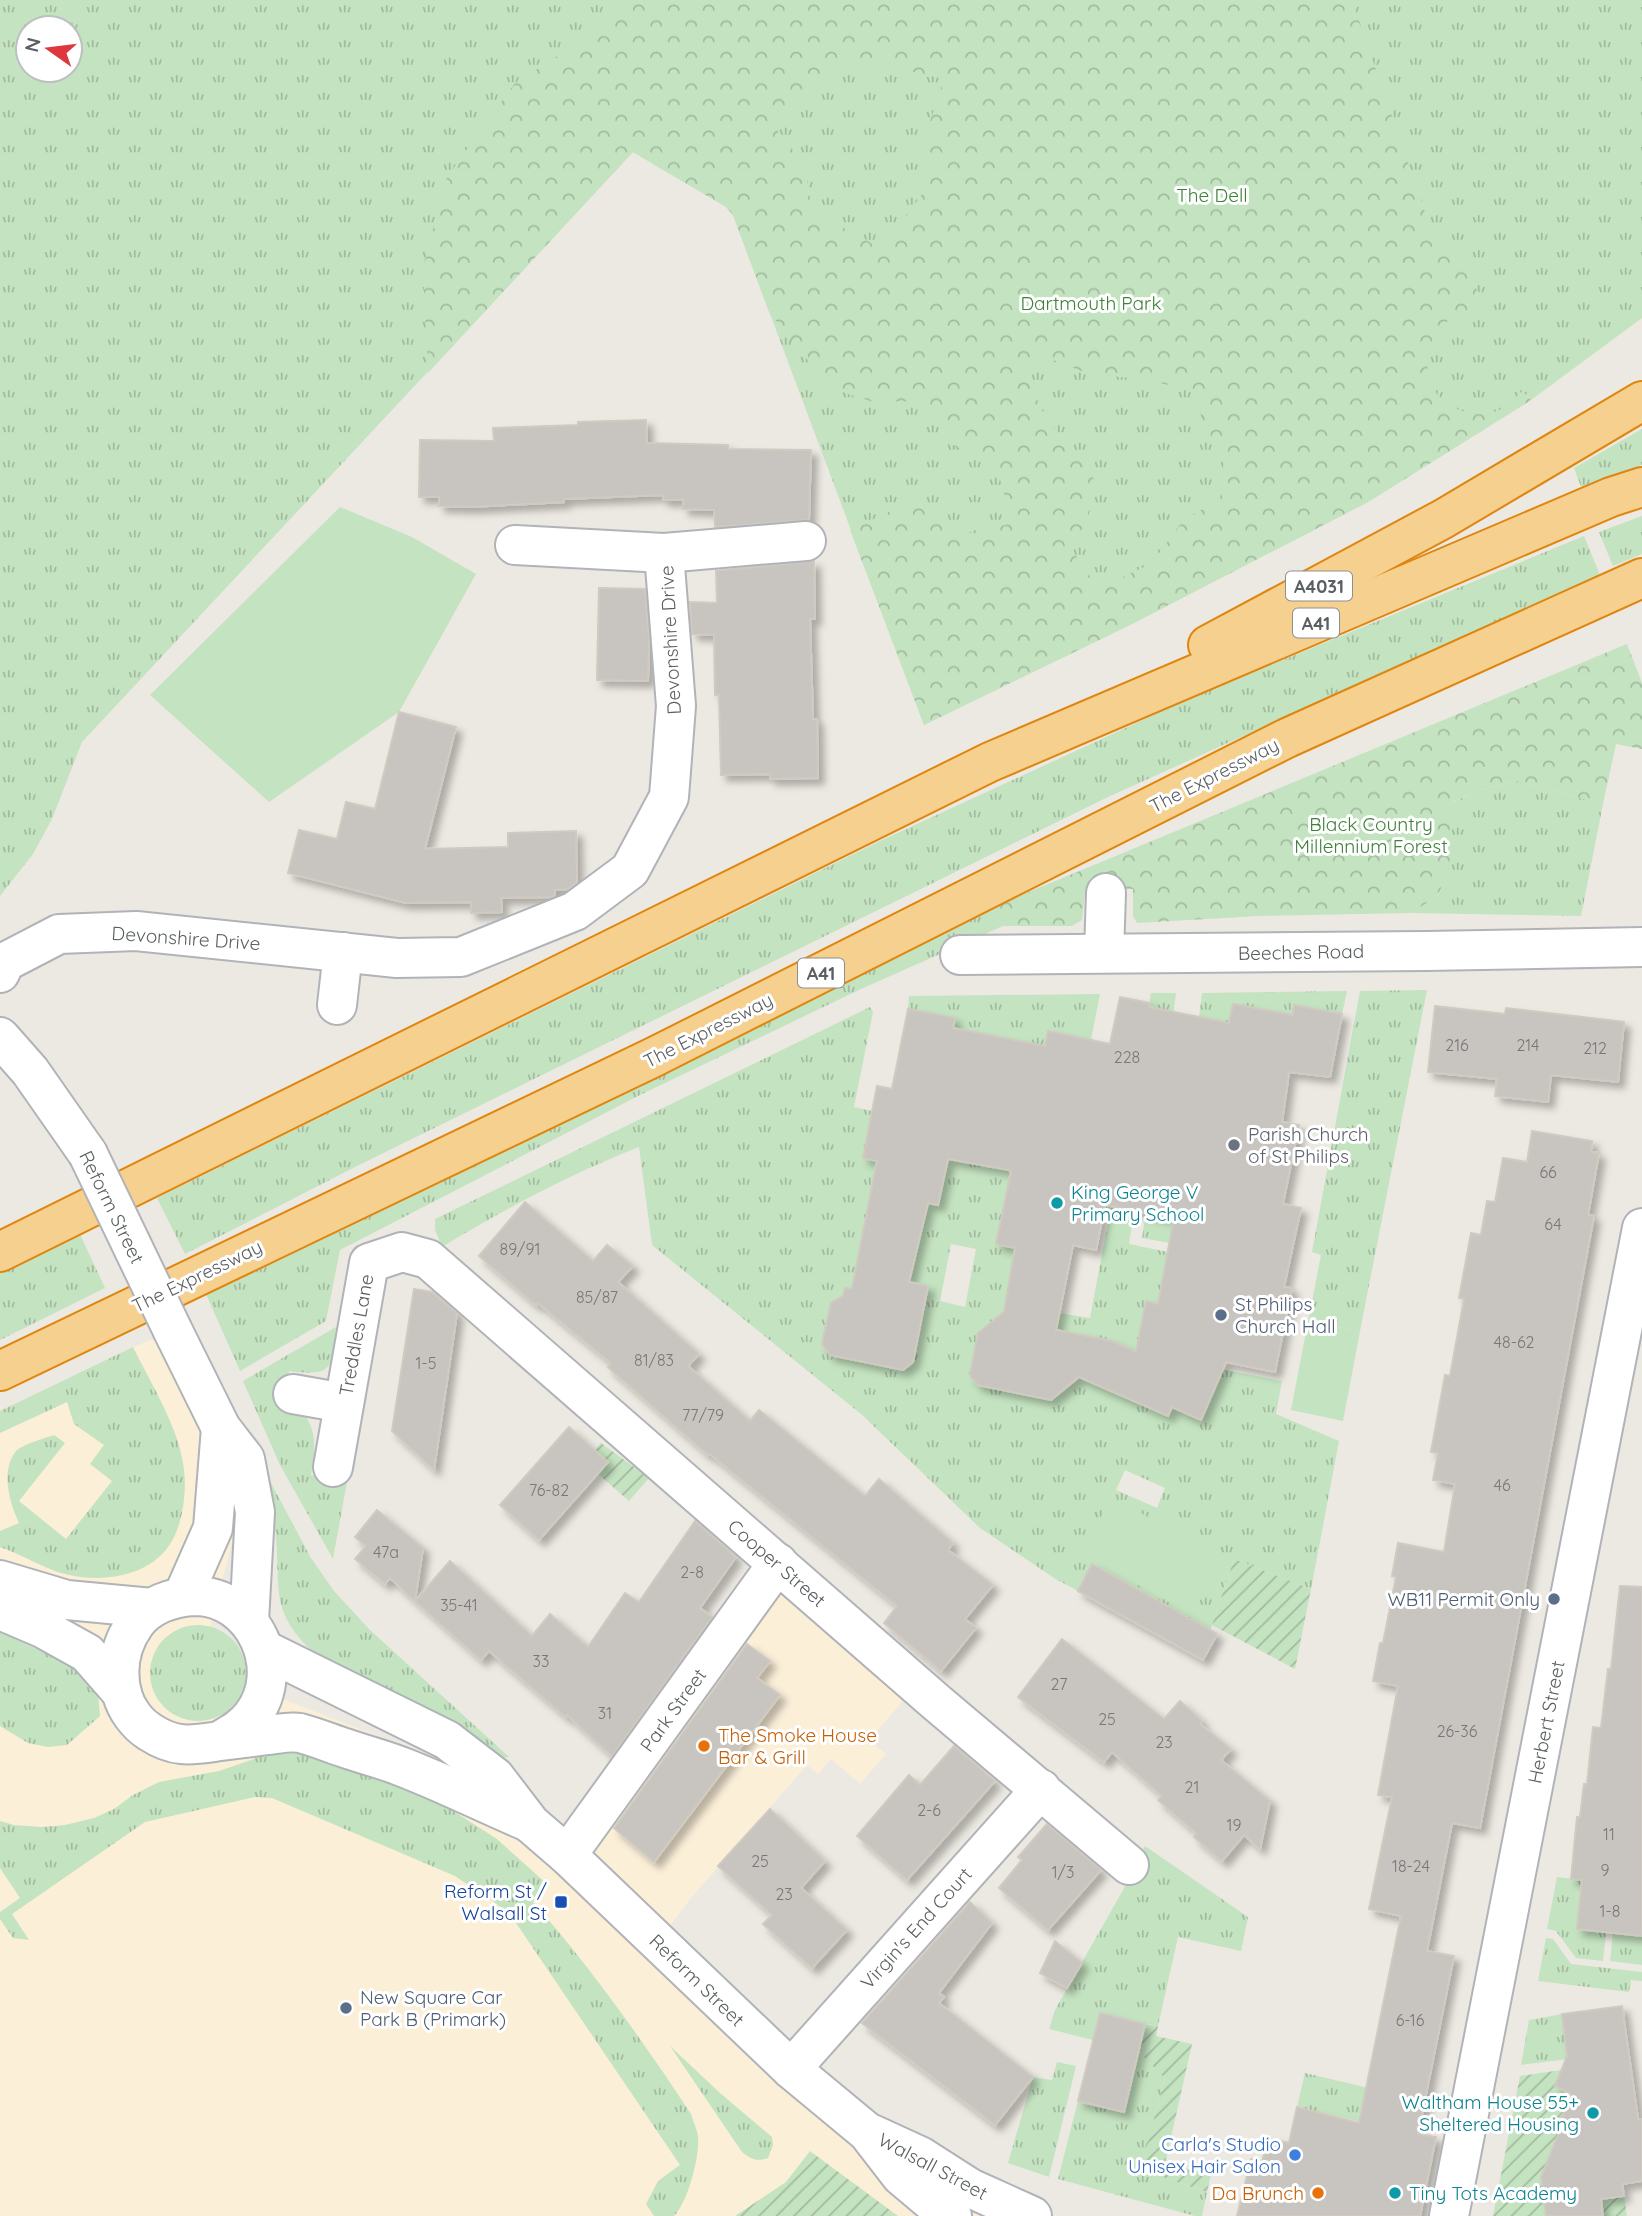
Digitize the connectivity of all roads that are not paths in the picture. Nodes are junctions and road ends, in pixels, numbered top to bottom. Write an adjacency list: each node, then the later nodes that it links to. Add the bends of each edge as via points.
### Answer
1 (1642, 401): 9 (highway, A4031, via 1443,519)
2 (1642, 487): 9 (highway, A41)
3 (806, 541): 5 (street, Devonshire Drive)
4 (515, 545): 5 (street, Devonshire Drive)
5 (664, 553): 12 (street, Devonshire Drive, via 676,706 669,797 630,870 575,911 461,957 397,958)
6 (1642, 578): 8 (highway, The Expressway / A41)
7 (1642, 607): 8 (highway)
8 (1287, 738): 21 (highway, The Expressway / A41, via 654,1057)
9 (990, 762): 19 (highway, A41)
10 (1107, 893): 13 (street)
11 (1642, 947): 13 (street, Beeches Road)
12 (343, 952): 15 (street, Devonshire Drive, via 136,931 60,934 5,962); 16 (street)
13 (1104, 953): 14 (street, Beeches Road)
14 (960, 956)
15 (0, 973)
16 (337, 1005)
17 (0, 1037): 24 (street, Reform Street, bridge, via 30,1071 88,1154)
18 (1642, 1228): 41 (street, Herbert Street)
19 (0, 1252)
20 (428, 1259): 23 (street, Treddles Lane, via 402,1252 369,1264); 26 (street, Cooper Street)
21 (0, 1370)
22 (293, 1394): 23 (street)
23 (344, 1403): 25 (street, Treddles Lane)
24 (221, 1428): 28 (street, Reform Street, via 213,1528); 30 (street, Reform Street, via 245,1459 255,1512)
25 (333, 1467)
26 (778, 1563): 33 (street, Cooper Street); 35 (street, Park Street)
27 (0, 1580): 28 (street, via 67,1600)
28 (168, 1602): 30 (street, Reform Street, via 201,1596 218,1600 235,1609); 31 (street, Reform Street, via 137,1621 125,1640 119,1665)
29 (0, 1609): 31 (street, via 87,1653)
30 (257, 1635): 32 (street, Reform Street, via 268,1673 264,1694 240,1729); 34 (street, Reform Street, via 447,1740 495,1777)
31 (122, 1693): 32 (street, Reform Street, via 136,1719 160,1738 177,1744)
32 (219, 1741): 34 (street, Reform Street, via 296,1732 404,1768)
33 (1041, 1789): 36 (street, Cooper Street); 37 (street, Virgin's End Court)
34 (531, 1824): 35 (street, Reform Street)
35 (567, 1855): 37 (street, Reform Street)
36 (1129, 1865)
37 (791, 2069): 38 (street, Reform Street)
38 (867, 2132): 39 (street, Walsall Street, via 901,2176); 40 (street, Walsall Street)
39 (952, 2216)
40 (1032, 2216)
41 (1449, 2216)

